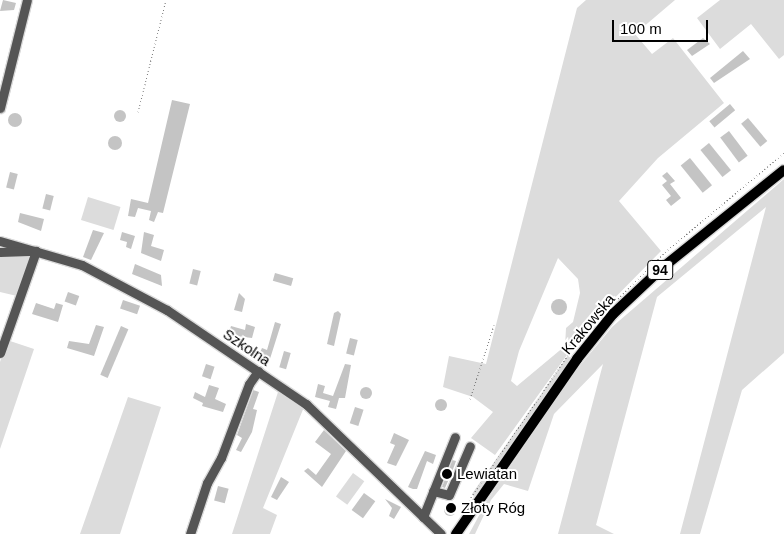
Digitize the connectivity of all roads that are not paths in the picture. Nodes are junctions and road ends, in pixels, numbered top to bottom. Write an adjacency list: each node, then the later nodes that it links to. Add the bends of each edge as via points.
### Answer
1 (27, 0): 2 (street)
2 (0, 108)
3 (784, 170): 15 (main road, Krakowska / 94, via 662,268 613,314 577,358)
4 (0, 241): 5 (street, Szkolna)
5 (36, 251): 6 (street); 7 (street); 8 (street, Szkolna, via 82,265 127,286)
6 (0, 252)
7 (0, 353)
8 (258, 371): 12 (street, Szkolna, via 334,428); 13 (street, via 249,384 221,458 207,483)
9 (454, 437): 11 (street)
10 (470, 446): 11 (street, via 449,495)
11 (434, 491): 12 (street)
12 (423, 517): 14 (street, Szkolna)
13 (190, 534)
14 (441, 534)
15 (456, 534)

